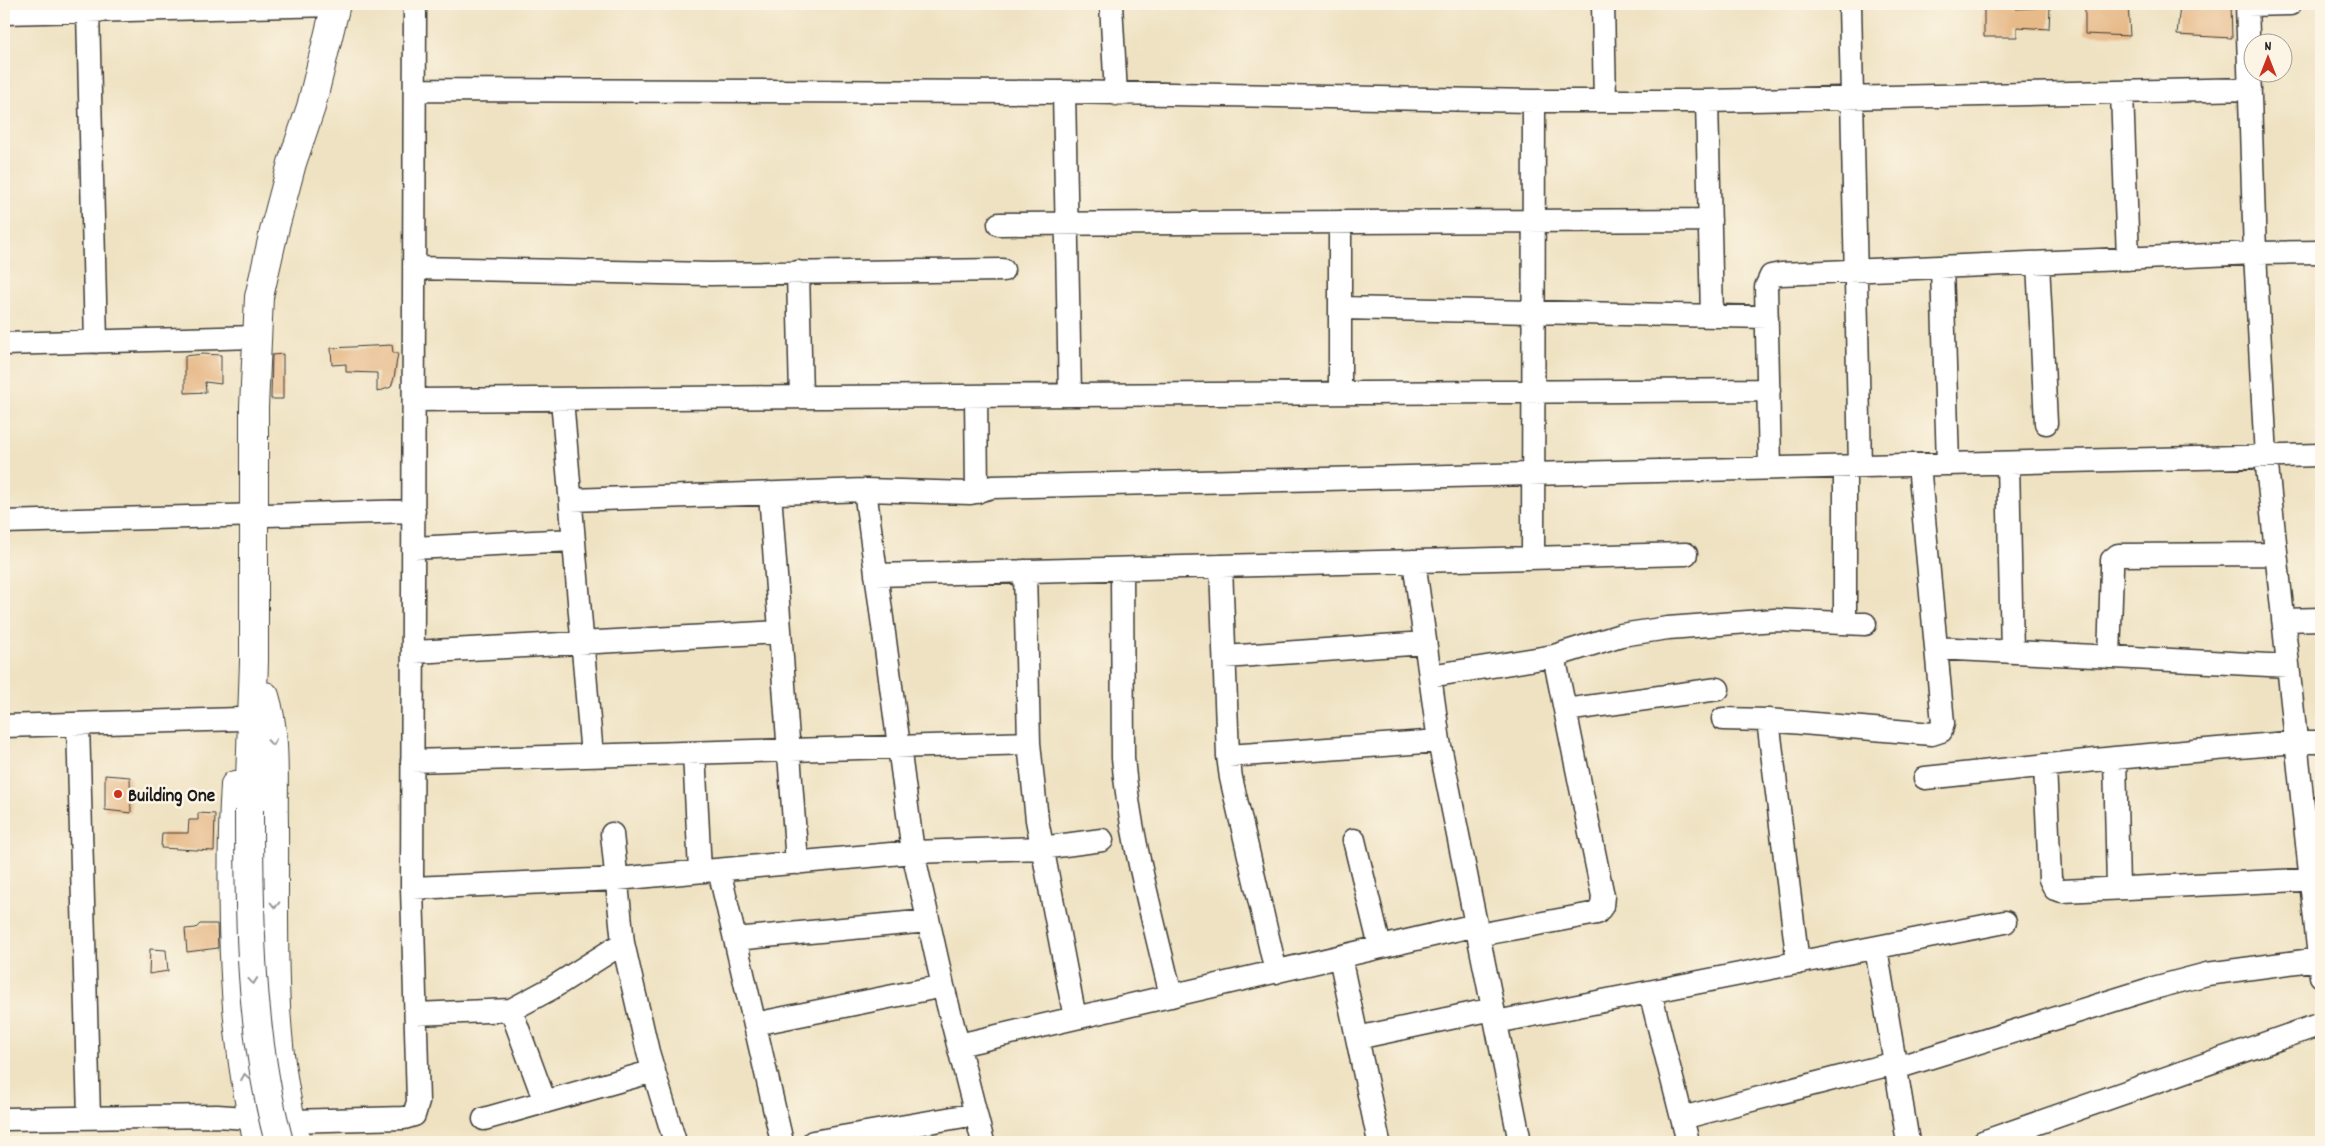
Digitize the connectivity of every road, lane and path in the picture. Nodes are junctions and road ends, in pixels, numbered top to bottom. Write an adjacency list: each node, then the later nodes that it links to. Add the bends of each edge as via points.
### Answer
1 (336, 4): 8 (street); 37 (main road, via 311,107 292,163 264,271)
2 (414, 4): 11 (street)
3 (1111, 4): 14 (street)
4 (1603, 4): 17 (street)
5 (1850, 4): 15 (street)
6 (2247, 4): 7 (street); 10 (street)
7 (2290, 4)
8 (88, 11): 9 (street); 38 (street)
9 (4, 13)
10 (2250, 89): 13 (street); 25 (street)
11 (416, 90): 12 (street); 29 (street)
12 (1064, 92): 14 (street); 23 (street)
13 (2122, 92): 15 (street); 26 (street)
14 (1116, 94): 16 (street)
15 (1852, 99): 18 (street); 31 (street)
16 (1534, 101): 17 (street); 20 (street)
17 (1605, 101): 18 (street)
18 (1706, 101): 19 (street)
19 (1710, 220): 20 (street); 35 (street)
20 (1535, 221): 21 (street); 34 (street)
21 (1340, 222): 23 (street); 33 (street)
22 (999, 224): 23 (street)
23 (1067, 224): 43 (street)
24 (2321, 252): 25 (street)
25 (2255, 253): 26 (street); 50 (street)
26 (2128, 258): 27 (street)
27 (2038, 262): 28 (street); 48 (street)
28 (1942, 266): 31 (street); 52 (street)
29 (414, 268): 32 (street, via 710,274); 47 (street)
30 (1003, 270): 32 (street)
31 (1856, 270): 36 (street, via 1771,276 1766,287); 54 (street)
32 (798, 272): 45 (street)
33 (1340, 308): 34 (street); 42 (street)
34 (1534, 312): 35 (street); 41 (street)
35 (1712, 316): 36 (street)
36 (1767, 317): 40 (street)
37 (256, 337): 38 (street); 62 (main road)
38 (96, 342): 39 (street)
39 (4, 344)
40 (1768, 390): 41 (street); 55 (street)
41 (1534, 392): 42 (street); 56 (street)
42 (1340, 393): 43 (street)
43 (1070, 395): 44 (street)
44 (976, 396): 45 (street); 58 (street)
45 (801, 397): 46 (street)
46 (562, 399): 47 (street); 60 (street)
47 (414, 400): 61 (street)
48 (2046, 423)
49 (2321, 455): 50 (street)
50 (2266, 457): 51 (street); 67 (street)
51 (2008, 463): 52 (street); 81 (street)
52 (1948, 464): 53 (street)
53 (1919, 465): 54 (street); 79 (street)
54 (1852, 467): 55 (street); 82 (street, via 1855,624 1775,620 1668,628 1621,635)
55 (1770, 468): 56 (street)
56 (1533, 474): 58 (street, via 992,487); 68 (street)
57 (864, 490): 58 (street); 59 (street); 73 (street)
58 (977, 492)
59 (770, 494): 60 (street); 76 (street)
60 (571, 500): 64 (street)
61 (414, 511): 62 (street); 65 (street)
62 (254, 515): 63 (street); 85 (main road)
63 (4, 522)
64 (573, 540): 65 (street); 77 (street)
65 (414, 548): 80 (street)
66 (1686, 554): 68 (street)
67 (2276, 554): 75 (street); 84 (street, via 2118,555 2112,560)
68 (1533, 558): 69 (street)
69 (1414, 561): 70 (street); 78 (street)
70 (1222, 566): 71 (street); 83 (street)
71 (1122, 569): 72 (street); 132 (street, via 1126,787 1130,818)
72 (1025, 571): 73 (street); 98 (street)
73 (876, 575): 99 (street)
74 (2321, 619): 75 (street)
75 (2283, 620): 86 (street)
76 (780, 632): 77 (street); 100 (street)
77 (582, 642): 80 (street); 102 (street)
78 (1425, 643): 83 (street); 87 (street)
79 (1936, 648): 81 (street); 92 (street, via 1943,723 1941,732 1932,734)
80 (414, 652): 105 (street)
81 (2012, 652): 84 (street)
82 (1554, 656): 87 (street); 89 (street)
83 (1225, 657): 103 (street)
84 (2110, 657): 86 (street)
85 (254, 661): 90 (main road, via 244,692); 150 (main road, one-way to 150, via 266,700 273,746 276,973); 150 (main road, one-way to 150, bridge, via 249,810 254,993 268,1096)
86 (2288, 666): 96 (street)
87 (1430, 676): 95 (street)
88 (1718, 689): 89 (street)
89 (1565, 710): 121 (street, via 1603,896 1602,906 1597,913)
90 (240, 720): 93 (street); 149 (main road, one-way to 90, via 240,1050 234,982 232,888)
91 (1723, 720): 92 (street)
92 (1768, 720): 127 (street)
93 (78, 724): 94 (street); 145 (street)
94 (4, 726)
95 (1439, 741): 103 (street); 121 (street)
96 (2296, 742): 97 (street); 104 (street); 116 (street)
97 (2321, 742)
98 (1030, 743): 99 (street); 111 (street)
99 (900, 747): 100 (street); 112 (street)
100 (788, 750): 101 (street); 113 (street)
101 (694, 753): 102 (street); 114 (street)
102 (592, 756): 105 (street)
103 (1228, 756): 129 (street)
104 (2115, 758): 106 (street); 117 (street)
105 (412, 761): 118 (street)
106 (2045, 765): 107 (street); 117 (street, via 2050,879 2055,889)
107 (1925, 778)
108 (612, 834): 115 (street)
109 (1102, 840): 111 (street)
110 (1354, 840): 124 (street)
111 (1042, 848): 112 (street); 136 (street)
112 (913, 852): 113 (street); 119 (street)
113 (797, 863): 114 (street)
114 (709, 870): 115 (street); 122 (street)
115 (617, 879): 118 (street); 123 (street)
116 (2316, 879): 117 (street); 128 (street)
117 (2118, 887)
118 (412, 888): 134 (street)
119 (928, 921): 122 (street); 130 (street)
120 (2005, 922): 125 (street)
121 (1477, 930): 124 (street); 135 (street)
122 (735, 939): 137 (street)
123 (623, 943): 133 (street); 142 (street)
124 (1380, 947): 126 (street)
125 (1876, 948): 127 (street); 141 (street)
126 (1340, 956): 129 (street); 139 (street)
127 (1798, 963): 131 (street)
128 (2320, 967): 141 (street, via 2207,974)
129 (1276, 972): 132 (street)
130 (943, 986): 137 (street); 140 (street)
131 (1650, 992): 135 (street); 146 (street)
132 (1171, 996): 136 (street)
133 (511, 1010): 134 (street); 143 (street)
134 (416, 1014): 150 (street, via 418,1102 414,1115)
135 (1494, 1015): 139 (street); 156 (street)
136 (1075, 1018): 140 (street)
137 (755, 1024): 152 (street)
138 (2321, 1024): 159 (street)
139 (1357, 1038): 155 (street)
140 (959, 1046): 144 (street)
141 (1896, 1065): 146 (street); 158 (street)
142 (654, 1071): 143 (street); 151 (street)
143 (545, 1102): 148 (street)
144 (976, 1114): 153 (street); 154 (street)
145 (89, 1117): 147 (street); 149 (street)
146 (1682, 1118): 157 (street)
147 (4, 1119)
148 (484, 1119)
149 (254, 1129): 150 (street)
150 (289, 1135)
151 (675, 1142)
152 (782, 1142)
153 (813, 1142)
154 (984, 1142)
155 (1379, 1142)
156 (1520, 1142)
157 (1688, 1142)
158 (1908, 1142)
159 (1984, 1142)

